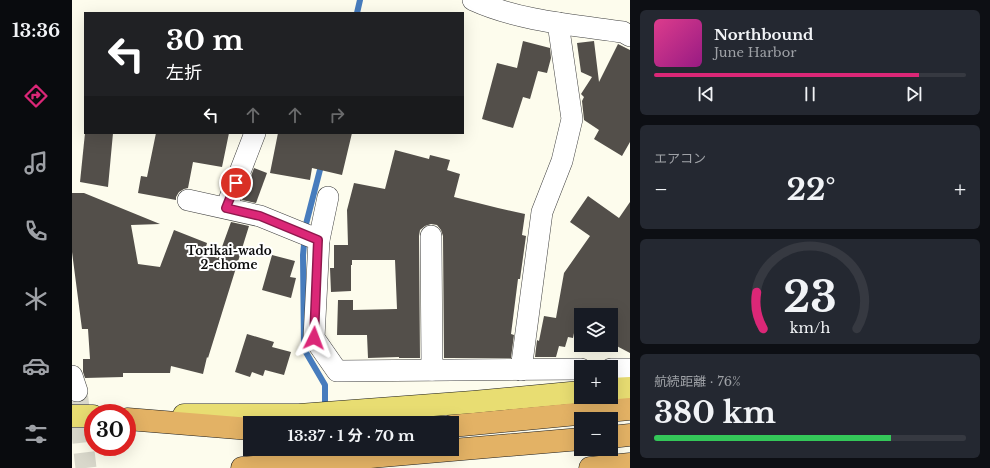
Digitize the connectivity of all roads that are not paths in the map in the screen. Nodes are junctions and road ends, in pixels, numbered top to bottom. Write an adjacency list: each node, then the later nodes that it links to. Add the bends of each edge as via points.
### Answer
1 (473, 0): 2 (street, via 491,8)
2 (558, 23): 3 (street, via 623,32); 14 (street, via 572,119 562,161 542,212)
3 (630, 36)
4 (255, 134): 7 (street)
5 (328, 197): 9 (street)
6 (188, 200): 7 (street)
7 (226, 208): 9 (street, via 260,216)
8 (431, 236): 13 (street)
9 (318, 240): 13 (street, via 314,338 337,371)
10 (630, 368): 12 (street)
11 (574, 369): 14 (street)
12 (618, 369)
13 (432, 370): 14 (street)
14 (521, 370)
15 (630, 388): 16 (main road)
16 (618, 389)
17 (574, 393): 21 (main road, via 299,415)
18 (630, 409): 23 (highway)
19 (72, 416): 20 (main road)
20 (84, 416)
21 (136, 417)
22 (136, 418): 24 (highway)
23 (459, 425)
24 (243, 428)
25 (630, 435): 26 (highway)
26 (618, 436)
27 (574, 440): 29 (highway)
28 (630, 464): 30 (highway)
29 (242, 468)
30 (590, 468)

